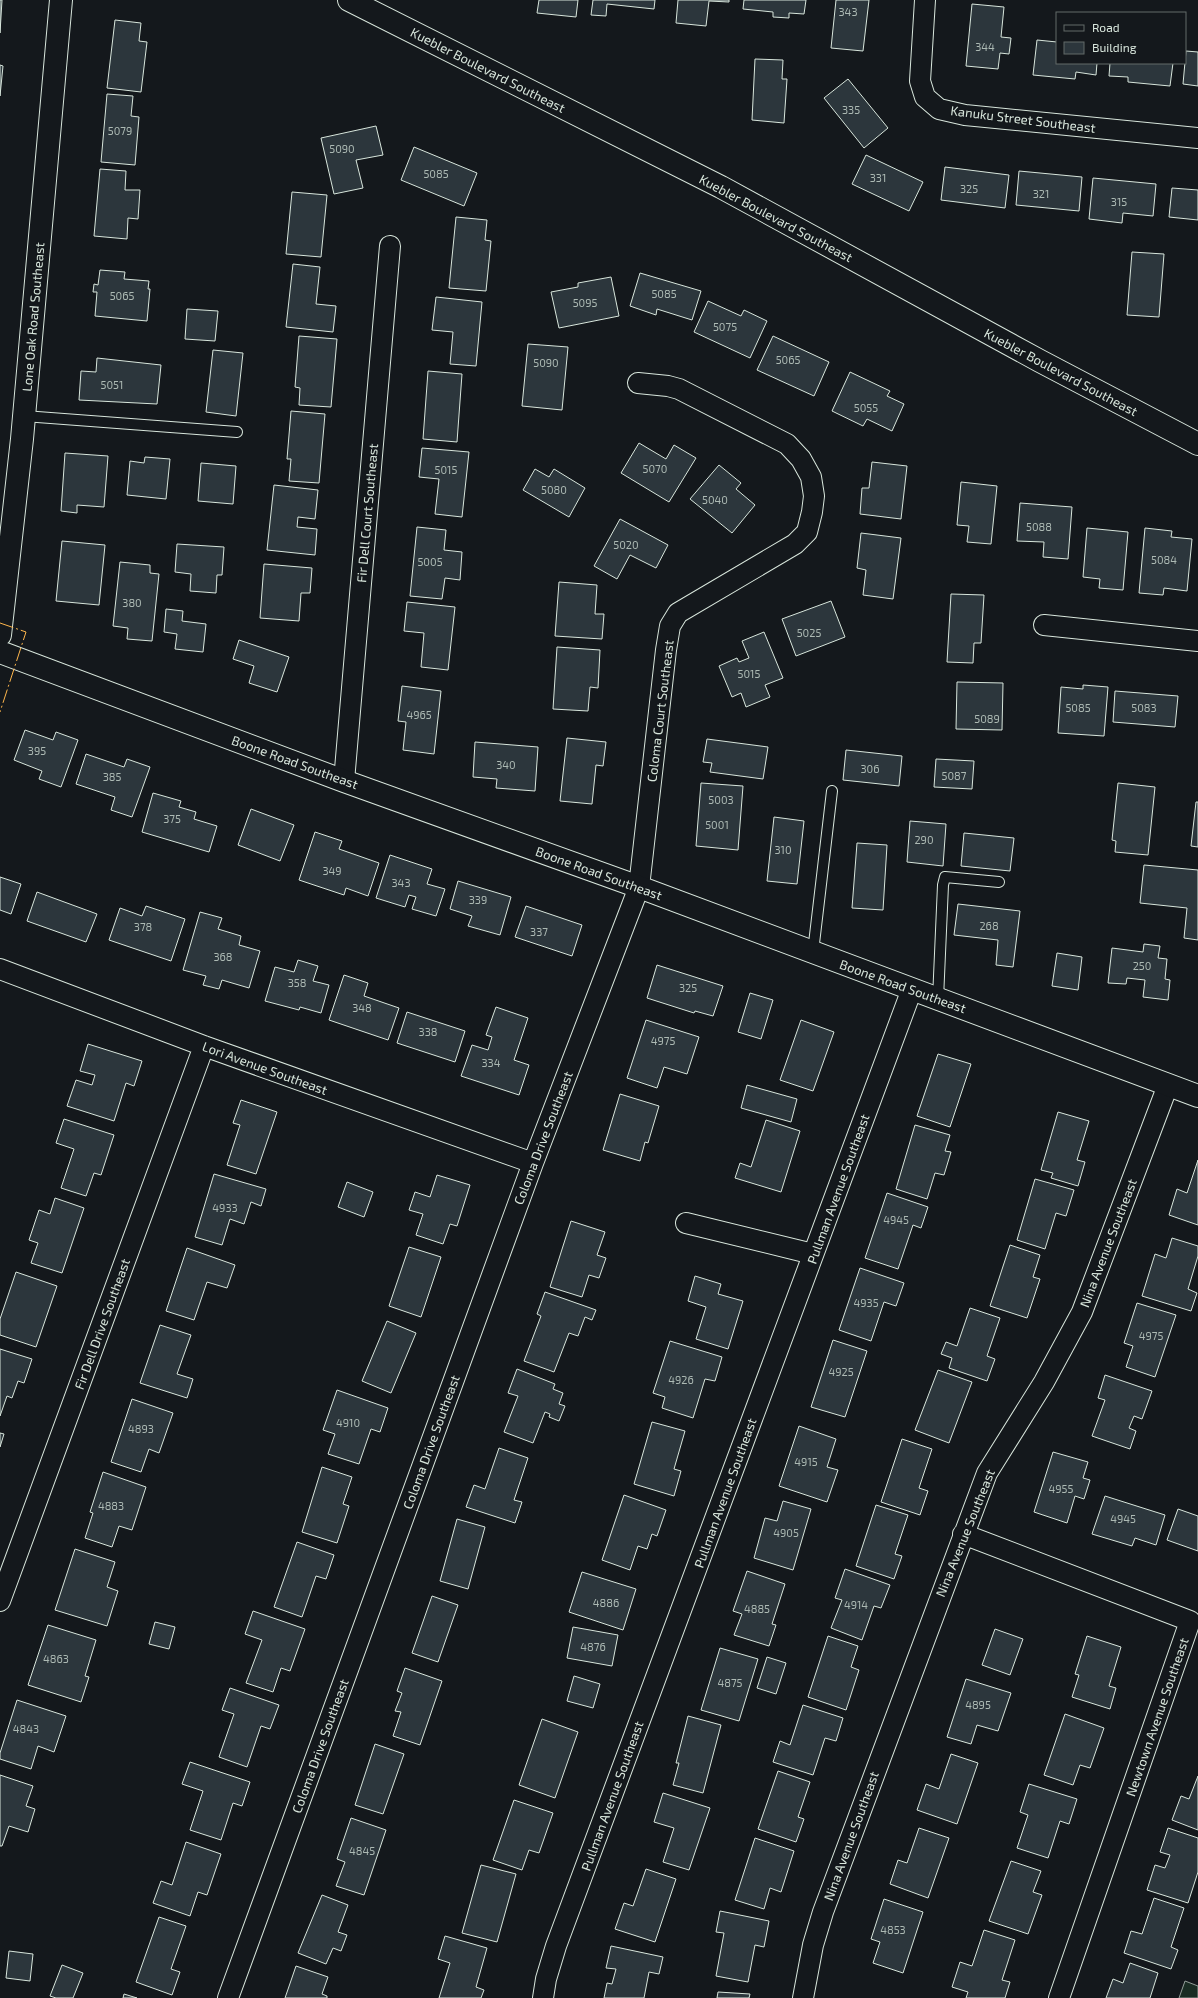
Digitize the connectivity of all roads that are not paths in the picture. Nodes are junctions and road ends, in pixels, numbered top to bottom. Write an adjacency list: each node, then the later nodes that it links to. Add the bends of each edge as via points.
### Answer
1 (61, 0): 7 (street, Lone Oak Road Southeast)
2 (350, 0): 9 (street, Kuebler Boulevard Southeast, via 721,187)
3 (925, 0): 4 (street, Kanuku Street Southeast, via 920,81 925,97 939,109 965,115)
4 (1198, 138)
5 (390, 246): 14 (street, Fir Dell Court Southeast)
6 (638, 384): 17 (street, Coloma Court Southeast, via 679,389 787,444 801,459 811,477 814,496 807,532 795,544 689,605 678,613 670,626)
7 (24, 416): 8 (lane); 11 (street, Lone Oak Road Southeast)
8 (237, 432)
9 (1198, 444)
10 (1044, 626): 12 (street)
11 (0, 634)
12 (1198, 641)
13 (0, 652): 14 (street, Boone Road Southeast)
14 (344, 780): 17 (street, Boone Road Southeast)
15 (832, 791): 18 (lane)
16 (999, 882): 21 (lane, via 945,877)
17 (639, 888): 18 (street, Boone Road Southeast); 25 (street, Coloma Drive Southeast)
18 (813, 952): 20 (street, Boone Road Southeast)
19 (0, 968): 22 (street, Lori Avenue Southeast)
20 (912, 989): 21 (street, Boone Road Southeast); 27 (street, Pullman Avenue Southeast)
21 (938, 999): 23 (street, Boone Road Southeast)
22 (204, 1046): 25 (street, Lori Avenue Southeast); 29 (street, Fir Dell Drive Southeast)
23 (1168, 1085): 24 (street, Boone Road Southeast); 28 (street, Nina Avenue Southeast, via 1082,1312 1044,1382 987,1473)
24 (1198, 1096)
25 (533, 1163): 30 (street, Coloma Drive Southeast)
26 (686, 1223): 27 (street)
27 (814, 1254): 31 (street, Pullman Avenue Southeast, via 556,1946)
28 (963, 1534): 32 (street, Nina Avenue Southeast, via 823,1912 813,1946); 33 (street, Newtown Avenue Southeast, via 1190,1621)
29 (0, 1601)
30 (228, 1998)
31 (543, 1998)
32 (803, 1998)
33 (1059, 1998)

